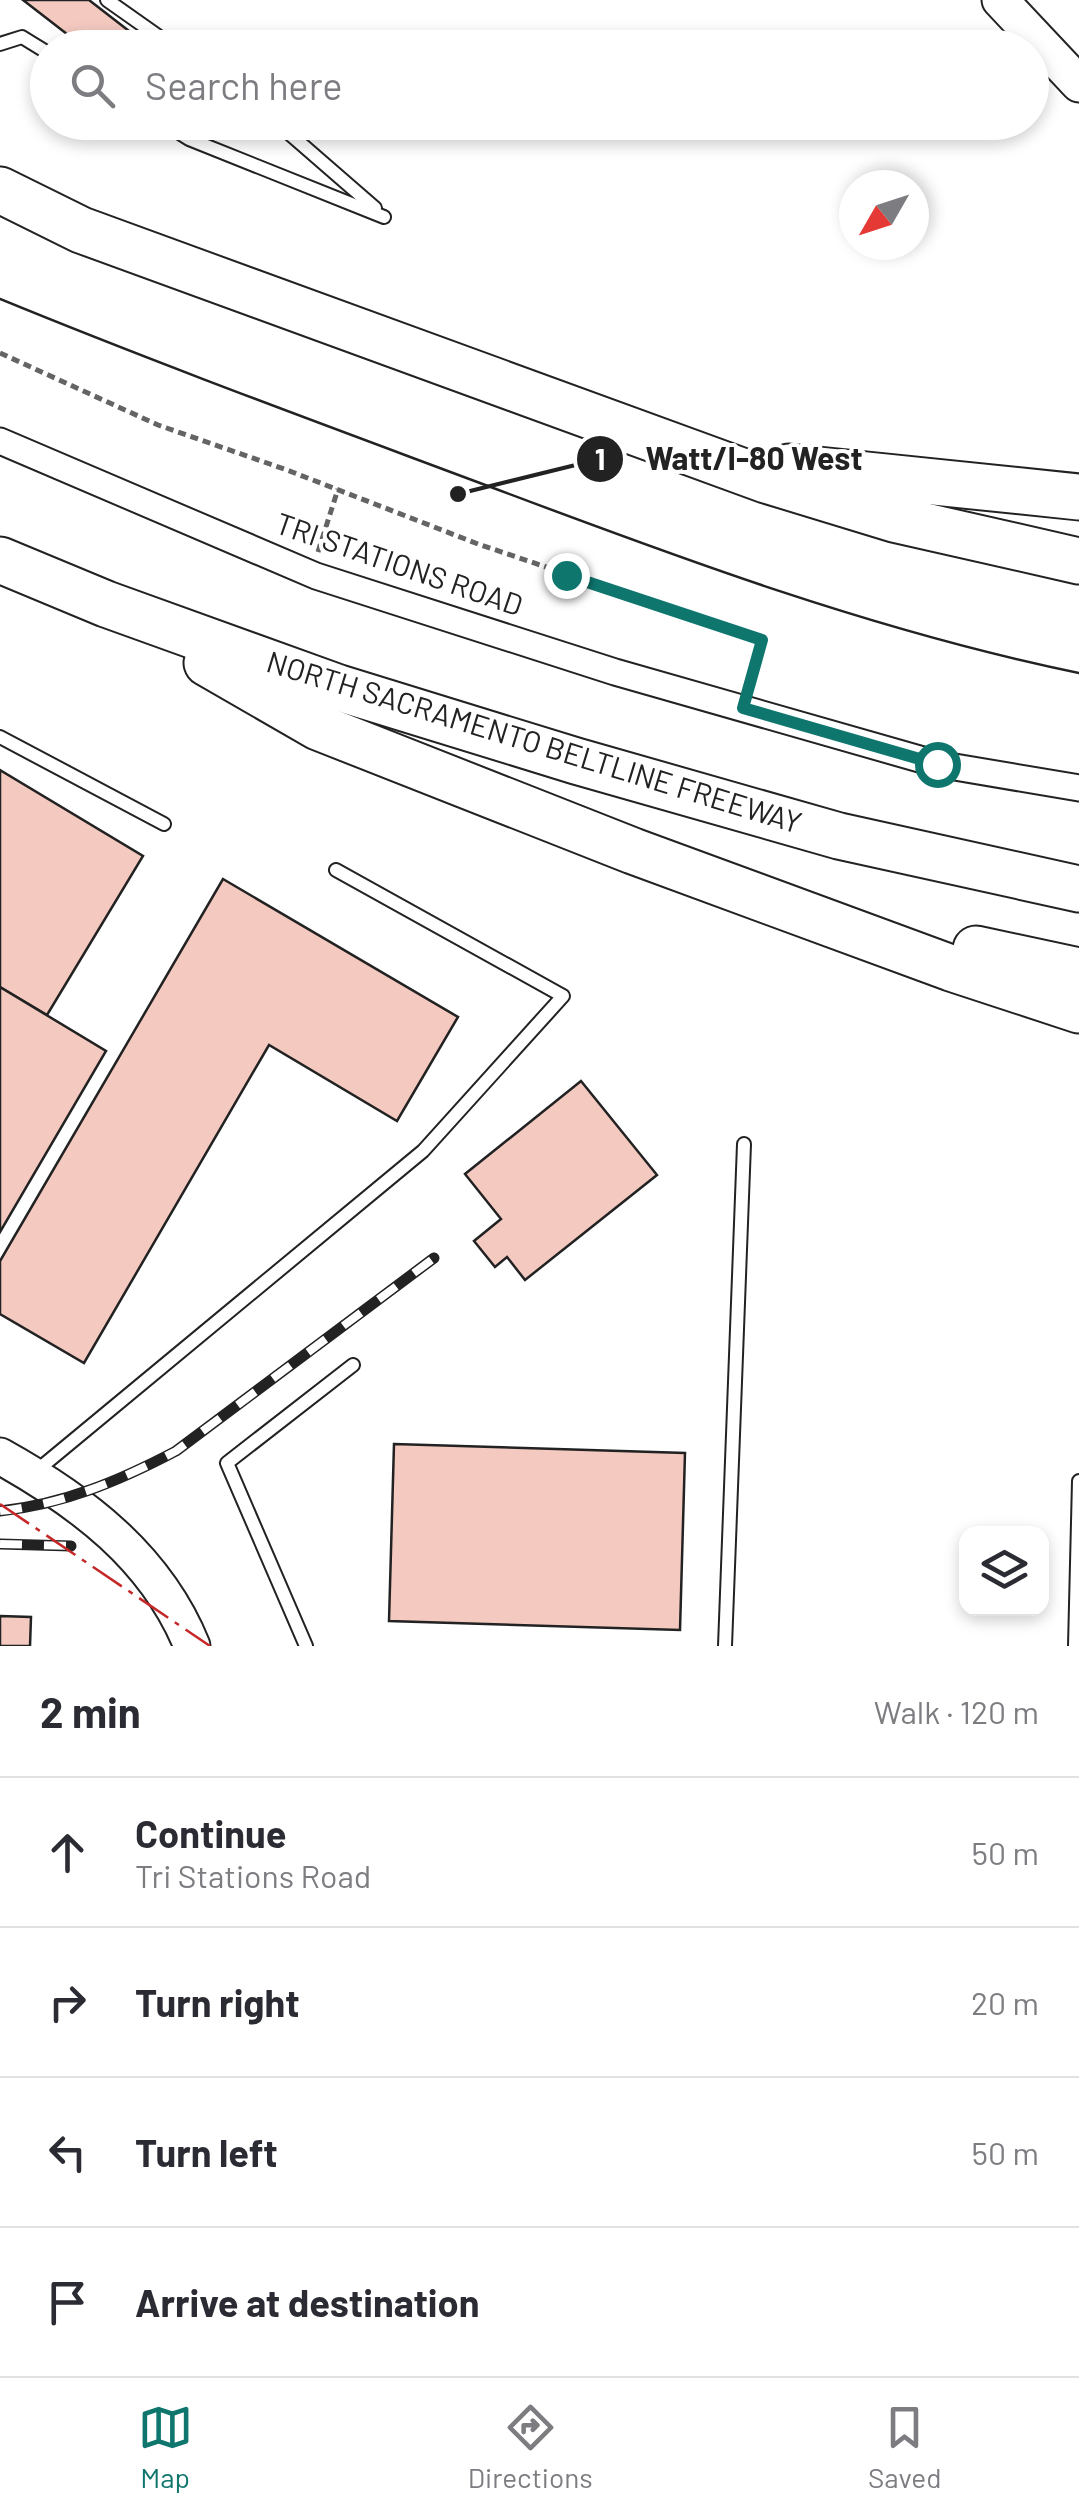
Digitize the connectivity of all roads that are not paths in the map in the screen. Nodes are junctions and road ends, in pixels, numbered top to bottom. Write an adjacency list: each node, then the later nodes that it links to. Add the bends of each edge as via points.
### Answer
1 (106, 0): 3 (lane)
2 (1000, 0): 4 (street)
3 (149, 30)
4 (1028, 30)
5 (30, 42): 6 (lane, via 22,37)
6 (0, 44)
7 (1049, 52): 8 (street)
8 (1079, 84)
9 (192, 140): 10 (lane, via 384,216)
10 (297, 140)
11 (0, 190): 13 (highway, via 81,230)
12 (0, 441): 19 (street, TRI STATIONS ROAD, via 312,574 615,672 937,764)
13 (693, 454): 14 (highway); 16 (highway, via 894,518)
14 (1079, 497)
15 (0, 560): 17 (highway, NORTH SACRAMENTO BELTLINE FREEWAY)
16 (1079, 561)
17 (106, 604): 22 (highway, NORTH SACRAMENTO BELTLINE FREEWAY, via 339,688 576,761 839,836); 23 (highway, via 318,727)
18 (0, 738): 20 (lane)
19 (1079, 788)
20 (164, 824)
21 (336, 870): 29 (lane, via 563,996 423,1150)
22 (1079, 889)
23 (798, 912): 24 (highway); 25 (highway)
24 (1079, 971)
25 (1079, 1010)
26 (744, 1144): 33 (lane)
27 (354, 1366): 32 (lane, via 227,1464)
28 (0, 1456): 29 (street)
29 (32, 1474): 31 (street, via 96,1517 128,1548 159,1586)
30 (1079, 1481): 34 (lane)
31 (192, 1646)
32 (306, 1646)
33 (725, 1646)
34 (1075, 1646)

